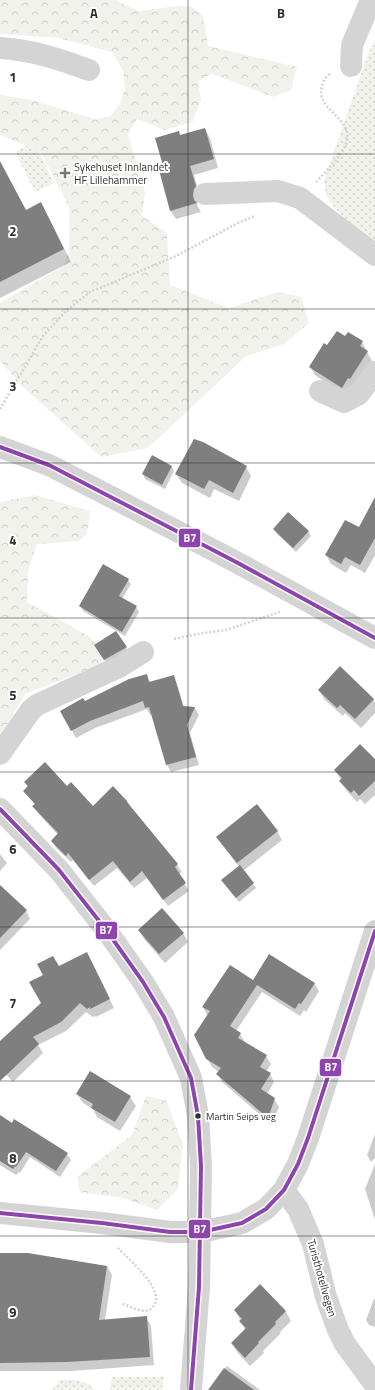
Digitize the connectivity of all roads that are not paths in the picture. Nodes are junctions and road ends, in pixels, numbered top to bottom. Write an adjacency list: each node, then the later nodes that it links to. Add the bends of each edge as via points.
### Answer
1 (371, 0): 3 (street, via 352,45)
2 (0, 48): 4 (street, via 51,56)
3 (351, 66)
4 (89, 70)
5 (205, 194): 6 (street, via 278,191 300,198)
6 (375, 255)
7 (375, 372): 8 (street, via 359,394 344,402)
8 (320, 391)
9 (0, 447): 10 (street, via 49,465 238,563)
10 (375, 638)
11 (143, 652): 12 (street, via 121,666 37,705)
12 (0, 754)
13 (0, 809): 17 (street, via 59,870 107,931 143,982 167,1023 191,1078 198,1116)
14 (375, 931): 15 (street, via 308,1138)
15 (284, 1190): 17 (street, via 266,1209 242,1223); 18 (street, Turisthotellvegen, via 298,1209 313,1244 326,1297 338,1330 345,1344)
16 (0, 1213): 17 (street, via 170,1232)
17 (201, 1232): 19 (street)
18 (375, 1385)
19 (191, 1390)

